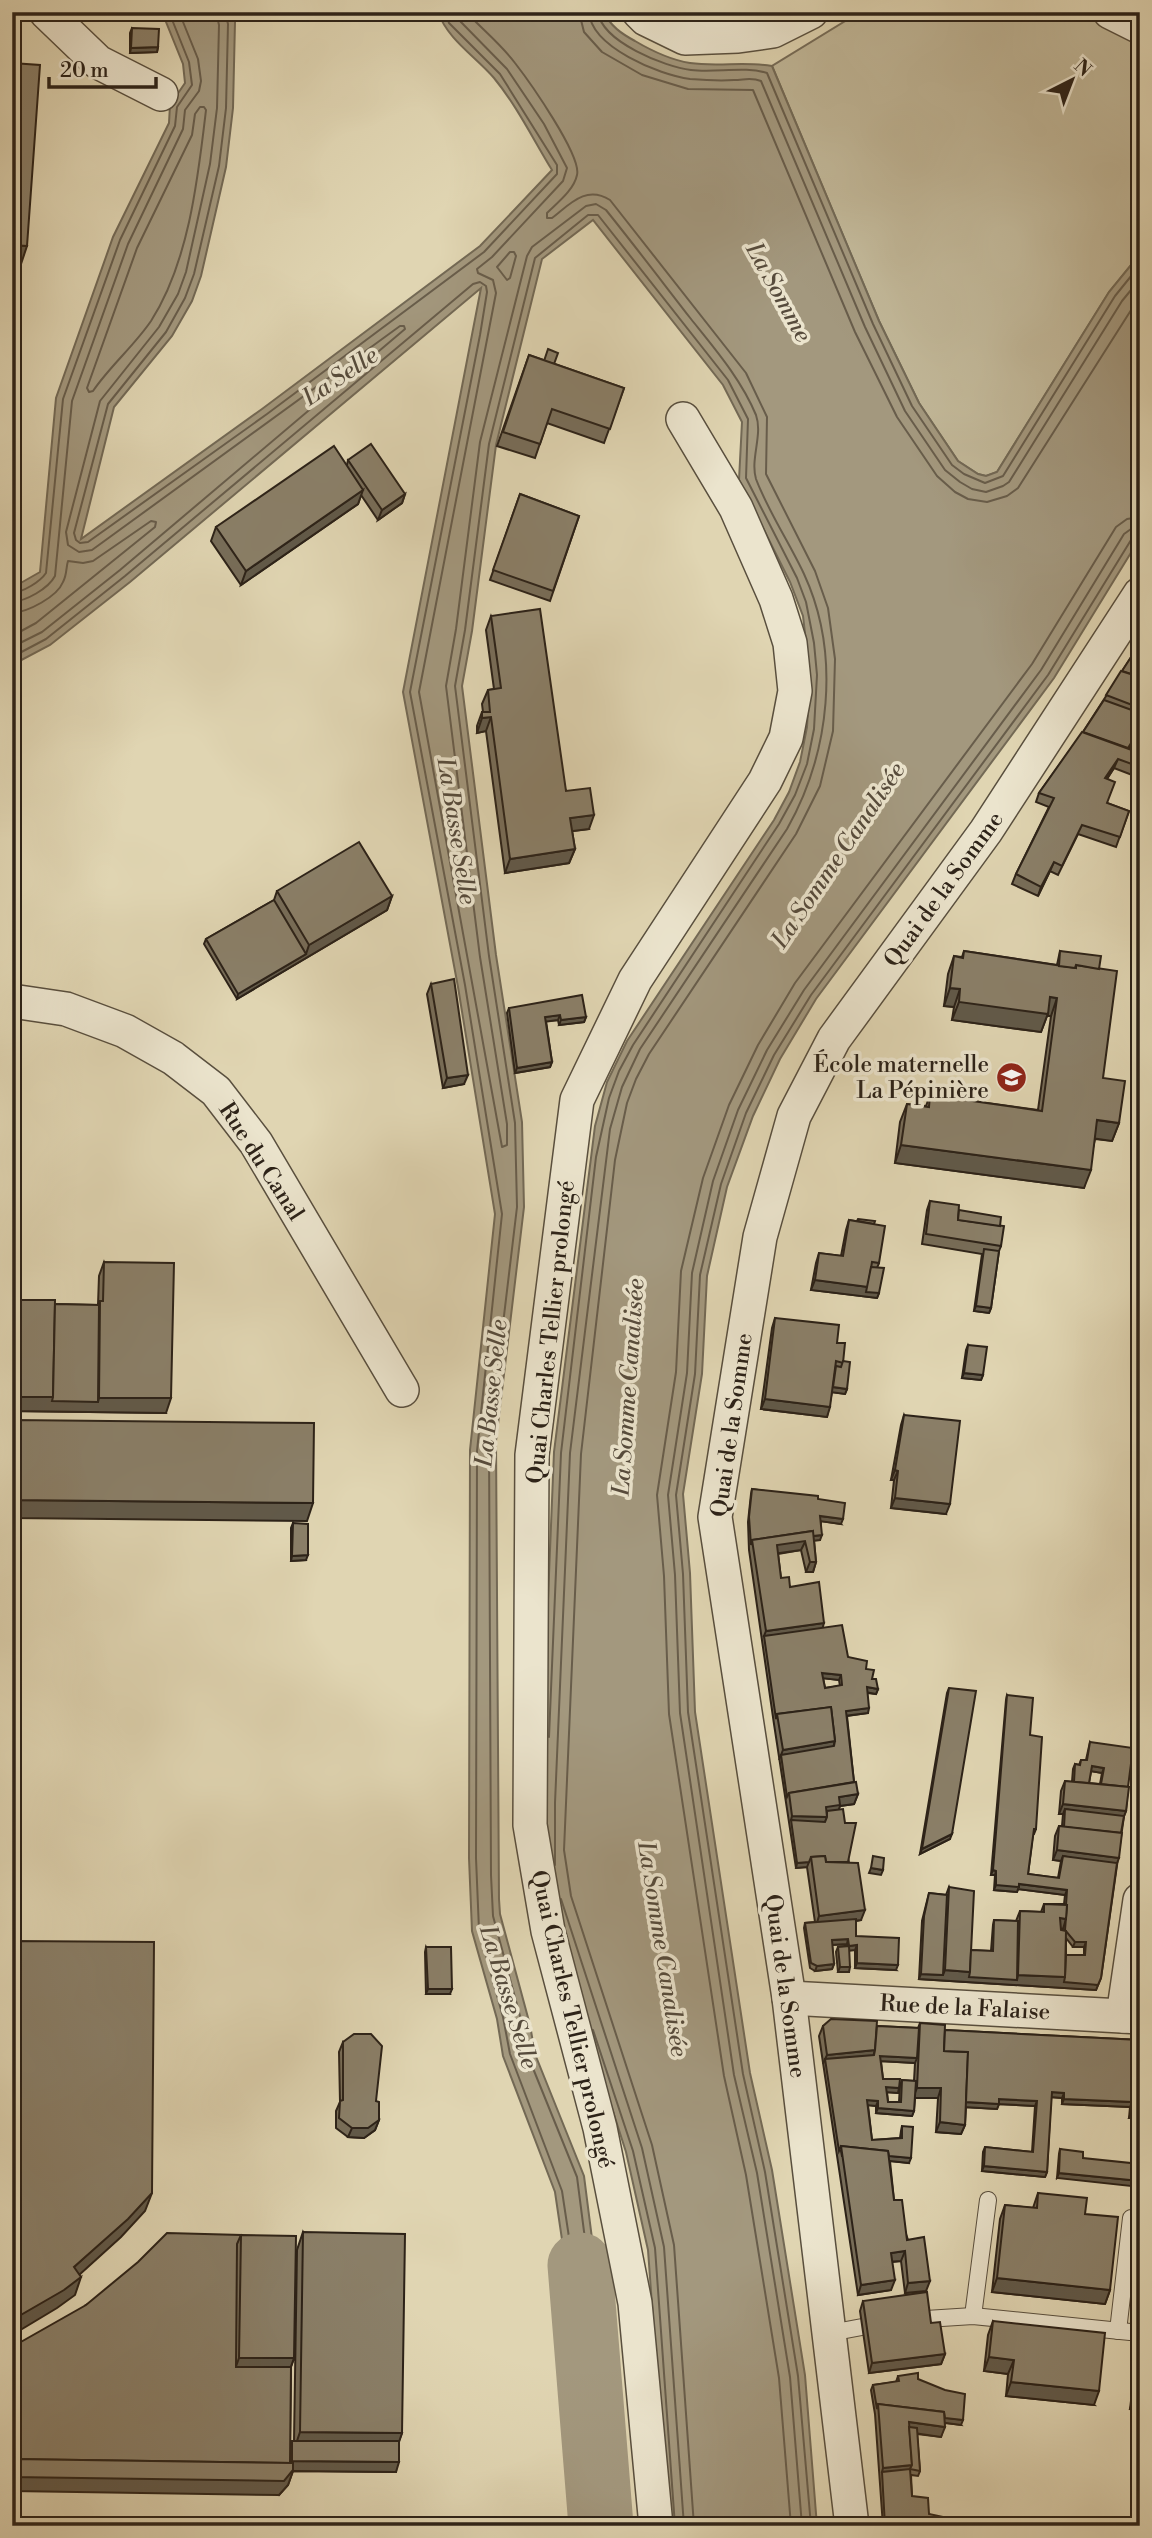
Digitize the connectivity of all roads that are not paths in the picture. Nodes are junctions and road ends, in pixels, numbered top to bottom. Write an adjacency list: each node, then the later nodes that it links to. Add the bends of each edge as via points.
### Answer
1 (46, 12): 6 (street, via 97,62)
2 (639, 12): 3 (street, via 685,38 773,31)
3 (811, 12)
4 (1110, 12): 5 (street)
5 (1140, 27)
6 (160, 94)
7 (683, 419): 22 (street, Quai Charles Tellier prolongé, via 736,508 776,599 790,643 795,691 786,738 765,781 635,980 577,1100 532,1455 530,1825 548,1931 600,2128 635,2303)
8 (1140, 594): 12 (street, Quai de la Somme, via 986,831 834,1039 794,1116 760,1237 715,1517)
9 (12, 1001): 10 (street, Rue du Canal, via 66,1009 125,1031 216,1091 256,1143)
10 (402, 1390)
11 (1140, 1900): 13 (street)
12 (789, 1998): 13 (street, Rue de la Falaise); 20 (street, Quai de la Somme)
13 (1131, 2017)
14 (988, 2200): 16 (lane)
15 (1131, 2218): 19 (lane)
16 (973, 2316): 17 (lane); 19 (lane)
17 (926, 2319)
18 (862, 2327): 20 (lane)
19 (1118, 2331): 21 (lane)
20 (830, 2333): 23 (street, Quai de la Somme)
21 (1140, 2333)
22 (656, 2526)
23 (852, 2526)

